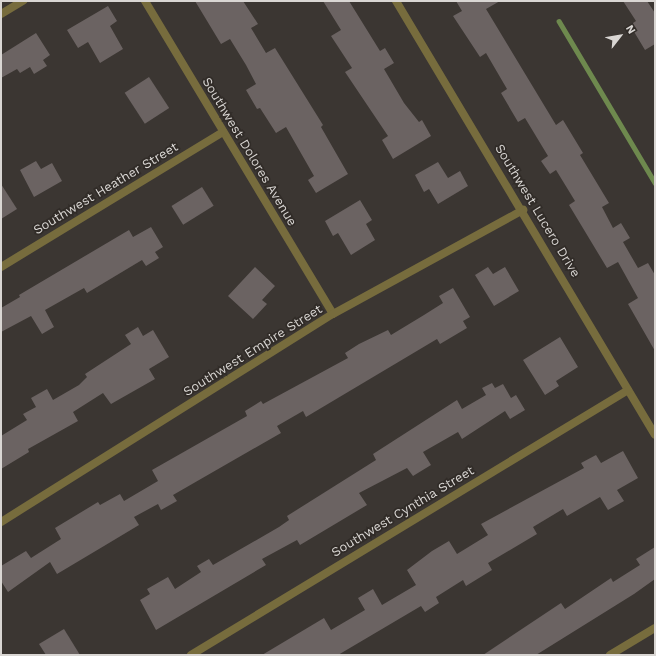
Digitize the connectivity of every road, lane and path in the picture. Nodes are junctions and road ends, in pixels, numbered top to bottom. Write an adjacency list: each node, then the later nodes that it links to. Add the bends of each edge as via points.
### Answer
1 (22, 1): 4 (street)
2 (145, 1): 5 (street, Southwest Dolores Avenue)
3 (396, 1): 6 (street, Southwest Lucero Drive)
4 (1, 14)
5 (223, 132): 7 (street, Southwest Heather Street); 8 (street, Southwest Dolores Avenue)
6 (523, 210): 8 (street, Southwest Empire Street); 9 (street, Southwest Lucero Drive)
7 (1, 267)
8 (333, 314): 11 (street, Southwest Empire Street)
9 (628, 390): 10 (street, Southwest Lucero Drive); 13 (street, Southwest Cynthia Street)
10 (655, 435)
11 (1, 522)
12 (655, 628): 14 (street)
13 (190, 655)
14 (610, 655)

